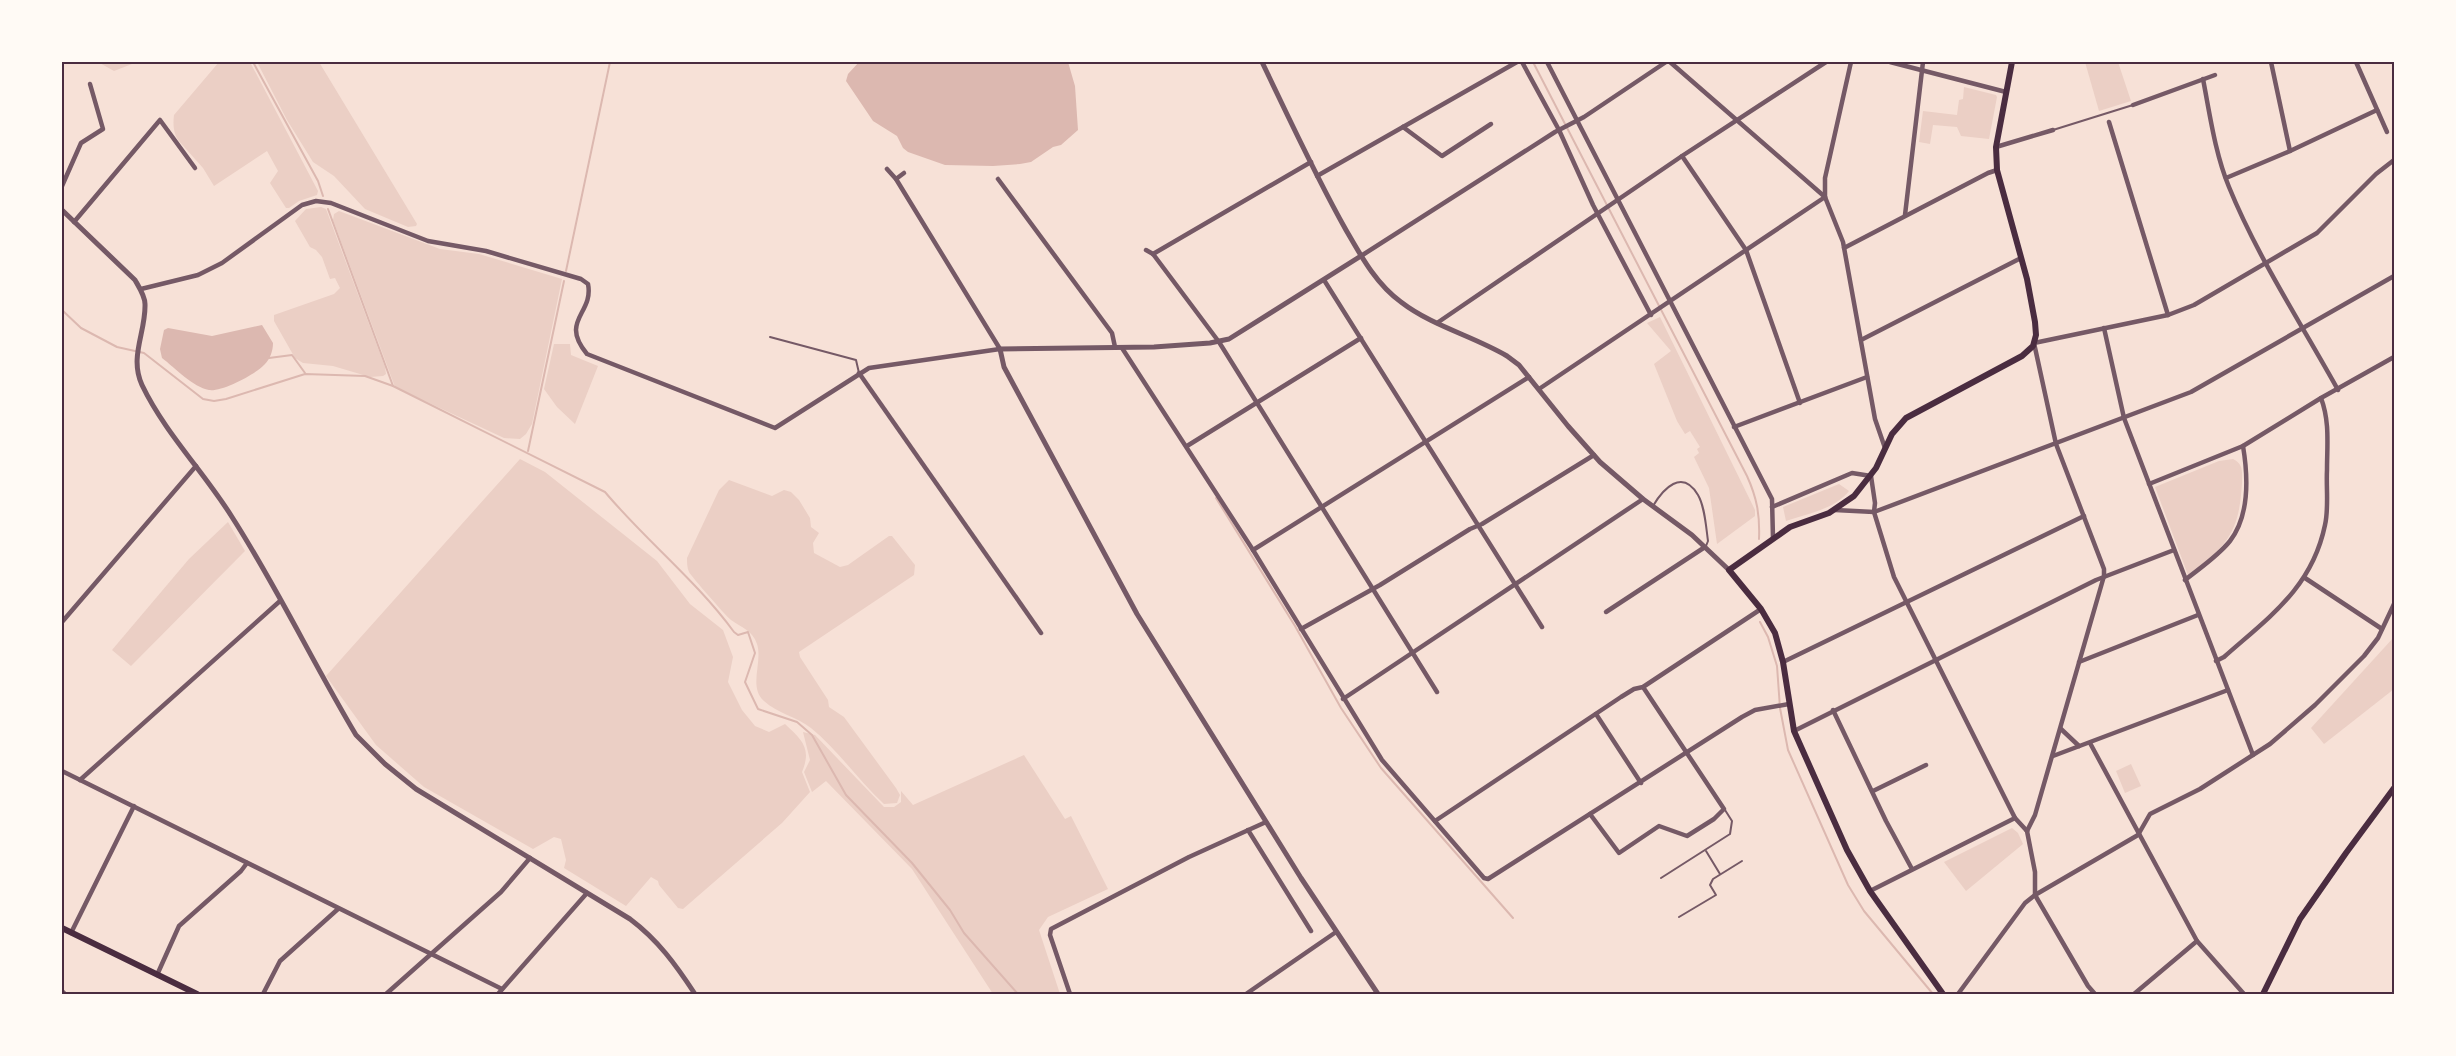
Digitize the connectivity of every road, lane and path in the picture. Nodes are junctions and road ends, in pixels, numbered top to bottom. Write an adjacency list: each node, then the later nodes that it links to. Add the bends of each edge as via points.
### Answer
1 (1262, 62): 31 (street)
2 (1520, 62): 23 (street); 24 (street)
3 (1547, 62): 20 (street)
4 (1668, 62): 19 (street); 20 (street)
5 (1826, 62): 19 (street)
6 (1851, 62): 41 (street, via 1825,178)
7 (1890, 62): 12 (street)
8 (1923, 62): 12 (street)
9 (2012, 62): 16 (main road)
10 (2271, 62): 28 (street)
11 (2356, 62): 18 (street)
12 (1922, 70): 16 (street); 45 (street)
13 (2215, 75): 14 (street)
14 (2203, 80): 17 (street); 37 (street)
15 (90, 84): 40 (street, via 103,129 81,143)
16 (2006, 92): 27 (main road)
17 (2133, 105): 25 (lane)
18 (2378, 110): 26 (street); 28 (street)
19 (1738, 119): 29 (street); 41 (street)
20 (1575, 121): 24 (street); 42 (street)
21 (2109, 122): 59 (street)
22 (1491, 124): 23 (street, via 1442,156)
23 (1403, 127): 36 (street)
24 (1561, 128): 44 (street); 51 (street)
25 (2053, 130): 27 (street)
26 (2387, 132)
27 (1996, 147): 34 (main road)
28 (2290, 151): 37 (street)
29 (1682, 156): 42 (street); 49 (street)
30 (2394, 160): 53 (street, via 2317,233)
31 (1311, 162): 36 (street); 50 (street)
32 (195, 168): 46 (street, via 160,120)
33 (887, 169): 38 (street)
34 (1997, 171): 45 (street); 52 (main road)
35 (904, 174): 38 (street)
36 (1317, 176): 51 (street)
37 (2226, 178): 53 (street)
38 (896, 179): 70 (street)
39 (998, 179): 68 (street, via 1112,333)
40 (62, 186)
41 (1825, 197): 47 (street); 49 (street)
42 (1619, 199): 44 (street); 57 (street)
43 (62, 210): 46 (street)
44 (1597, 213): 58 (street); 60 (street)
45 (1905, 214): 47 (street)
46 (74, 222): 56 (street)
47 (1844, 248): 65 (street)
48 (1146, 250): 50 (street)
49 (1746, 250): 57 (street); 79 (street)
50 (1153, 254): 66 (street)
51 (1361, 256): 55 (street); 60 (street, via 1390,294)
52 (2021, 258): 65 (street); 67 (main road, via 2035,316)
53 (2266, 263): 59 (street, via 2194,305); 62 (street)
54 (2394, 276): 62 (street)
55 (1324, 280): 64 (street); 66 (street, via 1237,335)
56 (141, 289): 72 (street, via 198,274 222,263 290,213 316,201 331,203 428,241 486,251 581,279 590,292 574,331 587,354 775,428); 88 (street, via 145,303 137,351 138,374 151,403)
57 (1671, 302): 58 (street); 81 (street)
58 (1651, 315): 75 (street)
59 (2168, 315): 61 (street)
60 (1437, 323): 73 (street, via 1507,356)
61 (2104, 328): 67 (street); 80 (street)
62 (2304, 328): 76 (street); 80 (street, via 2191,392)
63 (770, 337): 72 (lane, via 856,360)
64 (1361, 338): 78 (street); 82 (street)
65 (1861, 340): 74 (street)
66 (1219, 342): 69 (street); 78 (street)
67 (2034, 343): 83 (street); 86 (main road, via 2022,356 1910,415 1895,429)
68 (1115, 348): 69 (street); 70 (street)
69 (1122, 348): 84 (street)
70 (1000, 349): 72 (street, via 893,364); 150 (street, via 1004,367 1123,589)
71 (2394, 357): 76 (street)
72 (859, 373): 119 (street)
73 (1529, 377): 75 (street); 82 (street)
74 (1867, 377): 79 (street); 86 (street)
75 (1539, 389): 87 (street)
76 (2338, 390): 77 (street)
77 (2321, 398): 85 (street); 105 (street, via 2328,417 2325,523)
78 (1255, 403): 84 (street); 94 (street)
79 (1800, 403): 81 (street)
80 (2124, 418): 83 (street); 90 (street)
81 (1734, 428): 93 (street, via 1772,499)
82 (1426, 442): 94 (street); 98 (street)
83 (2056, 444): 96 (street); 97 (street)
84 (1187, 446): 101 (street)
85 (2243, 446): 90 (street); 106 (street, via 2246,488 2239,526 2226,545)
86 (1885, 448): 89 (main road)
87 (1594, 455): 91 (street); 98 (street)
88 (196, 466): 109 (street, via 232,516); 115 (street)
89 (1871, 476): 93 (street, via 1852,473); 95 (main road, via 1854,496); 96 (street)
90 (2149, 484): 102 (street)
91 (1642, 499): 92 (street); 107 (street)
92 (1653, 506): 100 (street); 100 (lane, via 1671,483 1692,487 1700,497 1708,541)
93 (1772, 507): 99 (street)
94 (1320, 508): 101 (street); 108 (street)
95 (1834, 510): 96 (street); 99 (main road)
96 (1874, 512): 110 (street, via 1894,577)
97 (2084, 516): 104 (street); 110 (street)
98 (1478, 525): 107 (street); 108 (street)
99 (1773, 538): 103 (main road)
100 (1705, 547): 103 (street); 113 (street)
101 (1253, 550): 118 (street)
102 (2174, 550): 104 (street); 106 (street)
103 (1729, 570): 112 (main road)
104 (2104, 576): 121 (street); 124 (street)
105 (2305, 579): 117 (street); 122 (street, via 2283,605)
106 (2185, 580): 114 (street)
107 (1516, 585): 116 (street); 120 (street)
108 (1371, 590): 118 (street); 120 (street)
109 (280, 601): 141 (street); 155 (street, via 356,735 384,764 416,789)
110 (1907, 603): 121 (street); 123 (street)
111 (2394, 604): 117 (street)
112 (1761, 609): 123 (main road, via 1775,633); 125 (street)
113 (1606, 612)
114 (2198, 615): 122 (street); 124 (street)
115 (62, 622)
116 (1542, 627)
117 (2382, 629): 137 (street, via 2364,656 2315,705)
118 (1302, 630): 128 (street)
119 (1041, 633)
120 (1412, 654): 127 (street); 128 (street)
121 (1935, 661): 130 (street); 148 (street)
122 (2216, 661): 126 (street)
123 (1783, 662): 129 (main road)
124 (2079, 662): 132 (street)
125 (1643, 687): 131 (street); 136 (street)
126 (2228, 690): 134 (street); 137 (street)
127 (1437, 692)
128 (1343, 699): 149 (street, via 1382,760)
129 (1786, 705): 133 (main road); 136 (street, via 1755,710)
130 (1833, 711): 133 (street); 144 (street)
131 (1596, 714): 142 (street); 149 (street)
132 (2061, 729): 135 (street); 138 (street)
133 (1794, 731): 161 (main road, via 1839,834)
134 (2090, 743): 135 (street); 153 (street)
135 (2079, 746): 138 (street)
136 (1686, 753): 142 (street); 146 (street)
137 (2253, 755): 153 (street, via 2200,789 2150,814)
138 (2053, 756): 152 (street)
139 (1926, 765): 144 (street)
140 (62, 771): 141 (street)
141 (80, 780): 145 (street)
142 (1641, 783): 147 (street)
143 (2394, 788): 189 (main road, via 2300,919)
144 (1873, 791): 158 (street)
145 (134, 806): 157 (street); 168 (street)
146 (1724, 809): 147 (street, via 1687,836 1659,826 1619,853); 154 (lane, via 1732,821 1730,834)
147 (1590, 814): 149 (street, via 1486,879)
148 (2015, 818): 152 (street); 158 (street)
149 (1435, 820)
150 (1266, 822): 151 (street); 169 (street)
151 (1248, 830): 167 (street); 181 (street, via 1051,928)
152 (2027, 831): 163 (street)
153 (2138, 835): 163 (street); 170 (street)
154 (1706, 851): 159 (lane); 160 (lane)
155 (530, 858): 162 (street); 171 (street, via 501,892)
156 (1742, 861): 159 (lane)
157 (247, 862): 164 (street); 172 (street, via 179,926)
158 (1912, 869): 161 (street)
159 (1720, 874): 165 (lane, via 1710,885 1716,895)
160 (1661, 878)
161 (1870, 891): 184 (main road)
162 (587, 893): 173 (street); 180 (street, via 653,937)
163 (2035, 895): 185 (street); 186 (street)
164 (338, 909): 171 (street); 177 (street, via 280,961)
165 (1679, 917)
166 (62, 928): 168 (main road)
167 (1311, 931)
168 (71, 933): 172 (main road)
169 (1336, 933): 182 (street); 183 (street)
170 (2197, 941): 187 (street); 188 (street)
171 (430, 955): 173 (street); 178 (street)
172 (157, 975): 176 (main road)
173 (502, 989): 179 (street)
174 (62, 991): 175 (street)
175 (65, 994)
176 (197, 994)
177 (263, 994)
178 (386, 994)
179 (498, 994)
180 (695, 994)
181 (1070, 994)
182 (1246, 994)
183 (1378, 994)
184 (1943, 994)
185 (1958, 994)
186 (2095, 994)
187 (2134, 994)
188 (2244, 994)
189 (2263, 994)

